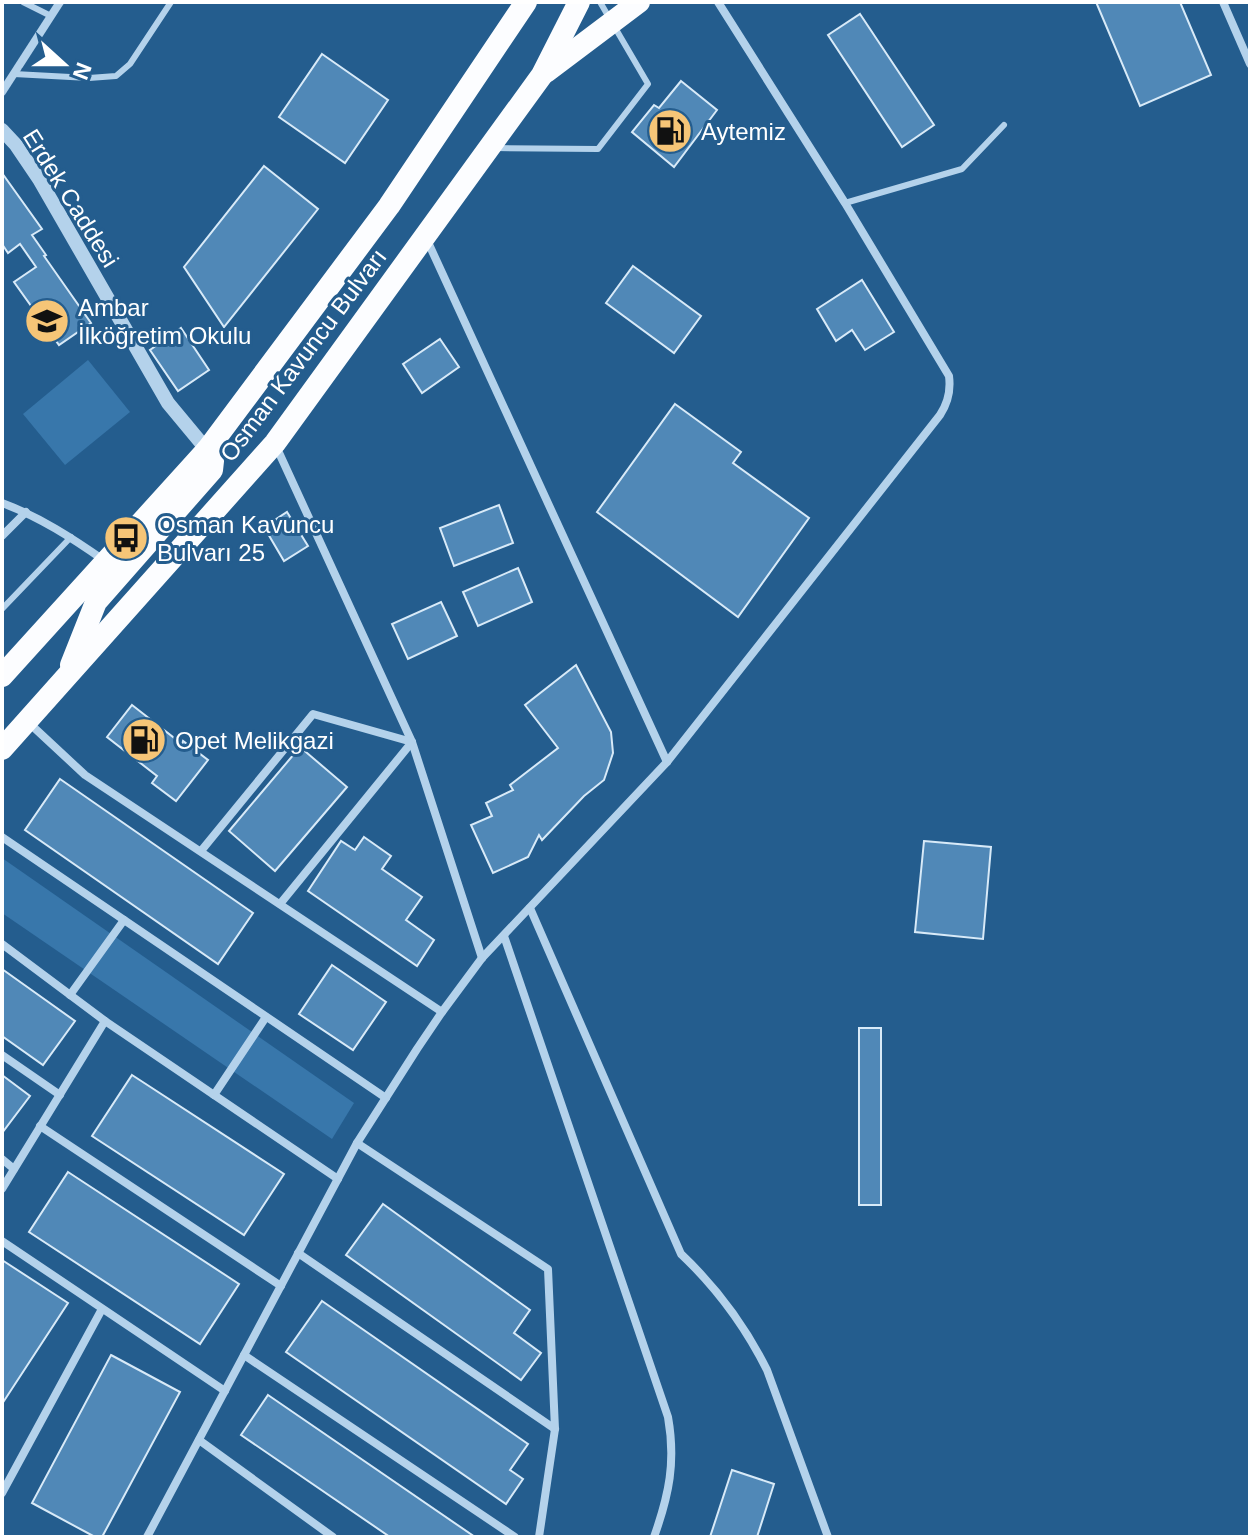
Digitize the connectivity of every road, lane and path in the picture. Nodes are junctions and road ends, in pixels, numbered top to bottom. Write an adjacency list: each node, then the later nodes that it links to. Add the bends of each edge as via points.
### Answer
1 (23, 2): 10 (lane)
2 (60, 2): 10 (street)
3 (171, 2): 13 (lane, via 130,64 116,76)
4 (526, 2): 22 (highway, Osman Kavuncu Bulvarı, via 389,206)
5 (579, 2): 14 (highway, Osman Kavuncu Bulvarı)
6 (600, 2): 11 (lane)
7 (639, 2): 11 (highway)
8 (718, 2): 19 (street)
9 (1223, 2): 12 (street)
10 (51, 16): 13 (street)
11 (613, 21): 14 (highway); 18 (lane, via 648,84 598,149)
12 (1250, 64)
13 (14, 74): 15 (street)
14 (542, 75): 18 (highway, Osman Kavuncu Bulvarı)
15 (2, 92)
16 (1004, 125): 19 (lane, via 962,169)
17 (2, 130): 22 (street, Erdek Caddesi, via 39,179 168,403)
18 (488, 148): 20 (highway, Osman Kavuncu Bulvarı)
19 (845, 203): 34 (street, via 949,376 947,401)
20 (425, 236): 21 (highway, Osman Kavuncu Bulvarı); 34 (street)
21 (275, 443): 30 (highway, Osman Kavuncu Bulvarı); 32 (street)
22 (207, 450): 27 (highway, Osman Kavuncu Bulvarı); 30 (highway, via 212,470 96,602)
23 (2, 503): 24 (street)
24 (26, 512): 25 (street); 26 (street)
25 (2, 536)
26 (71, 537): 27 (street); 28 (lane)
27 (105, 561): 29 (highway, Osman Kavuncu Bulvarı)
28 (2, 609)
29 (2, 676)
30 (66, 678): 31 (highway, Osman Kavuncu Bulvarı)
31 (28, 721): 33 (highway, Osman Kavuncu Bulvarı); 36 (street, via 85,775)
32 (412, 742): 36 (street, via 313,714); 37 (street); 42 (street)
33 (2, 749)
34 (667, 762): 38 (street)
35 (2, 837): 39 (street)
36 (201, 851): 37 (street)
37 (280, 904): 44 (street)
38 (530, 908): 40 (street); 71 (street, via 681,1254 730,1307 767,1370)
39 (124, 920): 43 (street); 45 (street)
40 (504, 936): 42 (street); 70 (street, via 668,1417 670,1481)
41 (2, 944): 43 (street)
42 (482, 958): 44 (street)
43 (70, 995): 46 (street)
44 (442, 1012): 50 (street)
45 (266, 1017): 49 (street); 50 (street)
46 (105, 1021): 48 (street); 49 (street)
47 (2, 1055): 48 (street)
48 (60, 1095): 51 (street)
49 (214, 1095): 55 (street)
50 (386, 1098): 52 (street)
51 (40, 1126): 54 (street); 59 (street)
52 (357, 1143): 55 (street); 63 (street, via 548,1269)
53 (2, 1159): 54 (street)
54 (14, 1169): 56 (street)
55 (338, 1179): 58 (street)
56 (2, 1189)
57 (2, 1241): 60 (street)
58 (298, 1253): 59 (street); 63 (street)
59 (281, 1286): 61 (street)
60 (102, 1309): 62 (street); 65 (street)
61 (244, 1355): 62 (street); 68 (street)
62 (225, 1391): 64 (street)
63 (555, 1429): 69 (street)
64 (199, 1440): 66 (street); 67 (street)
65 (2, 1493)
66 (147, 1537)
67 (333, 1537)
68 (515, 1537)
69 (539, 1537)
70 (654, 1537)
71 (828, 1537)

